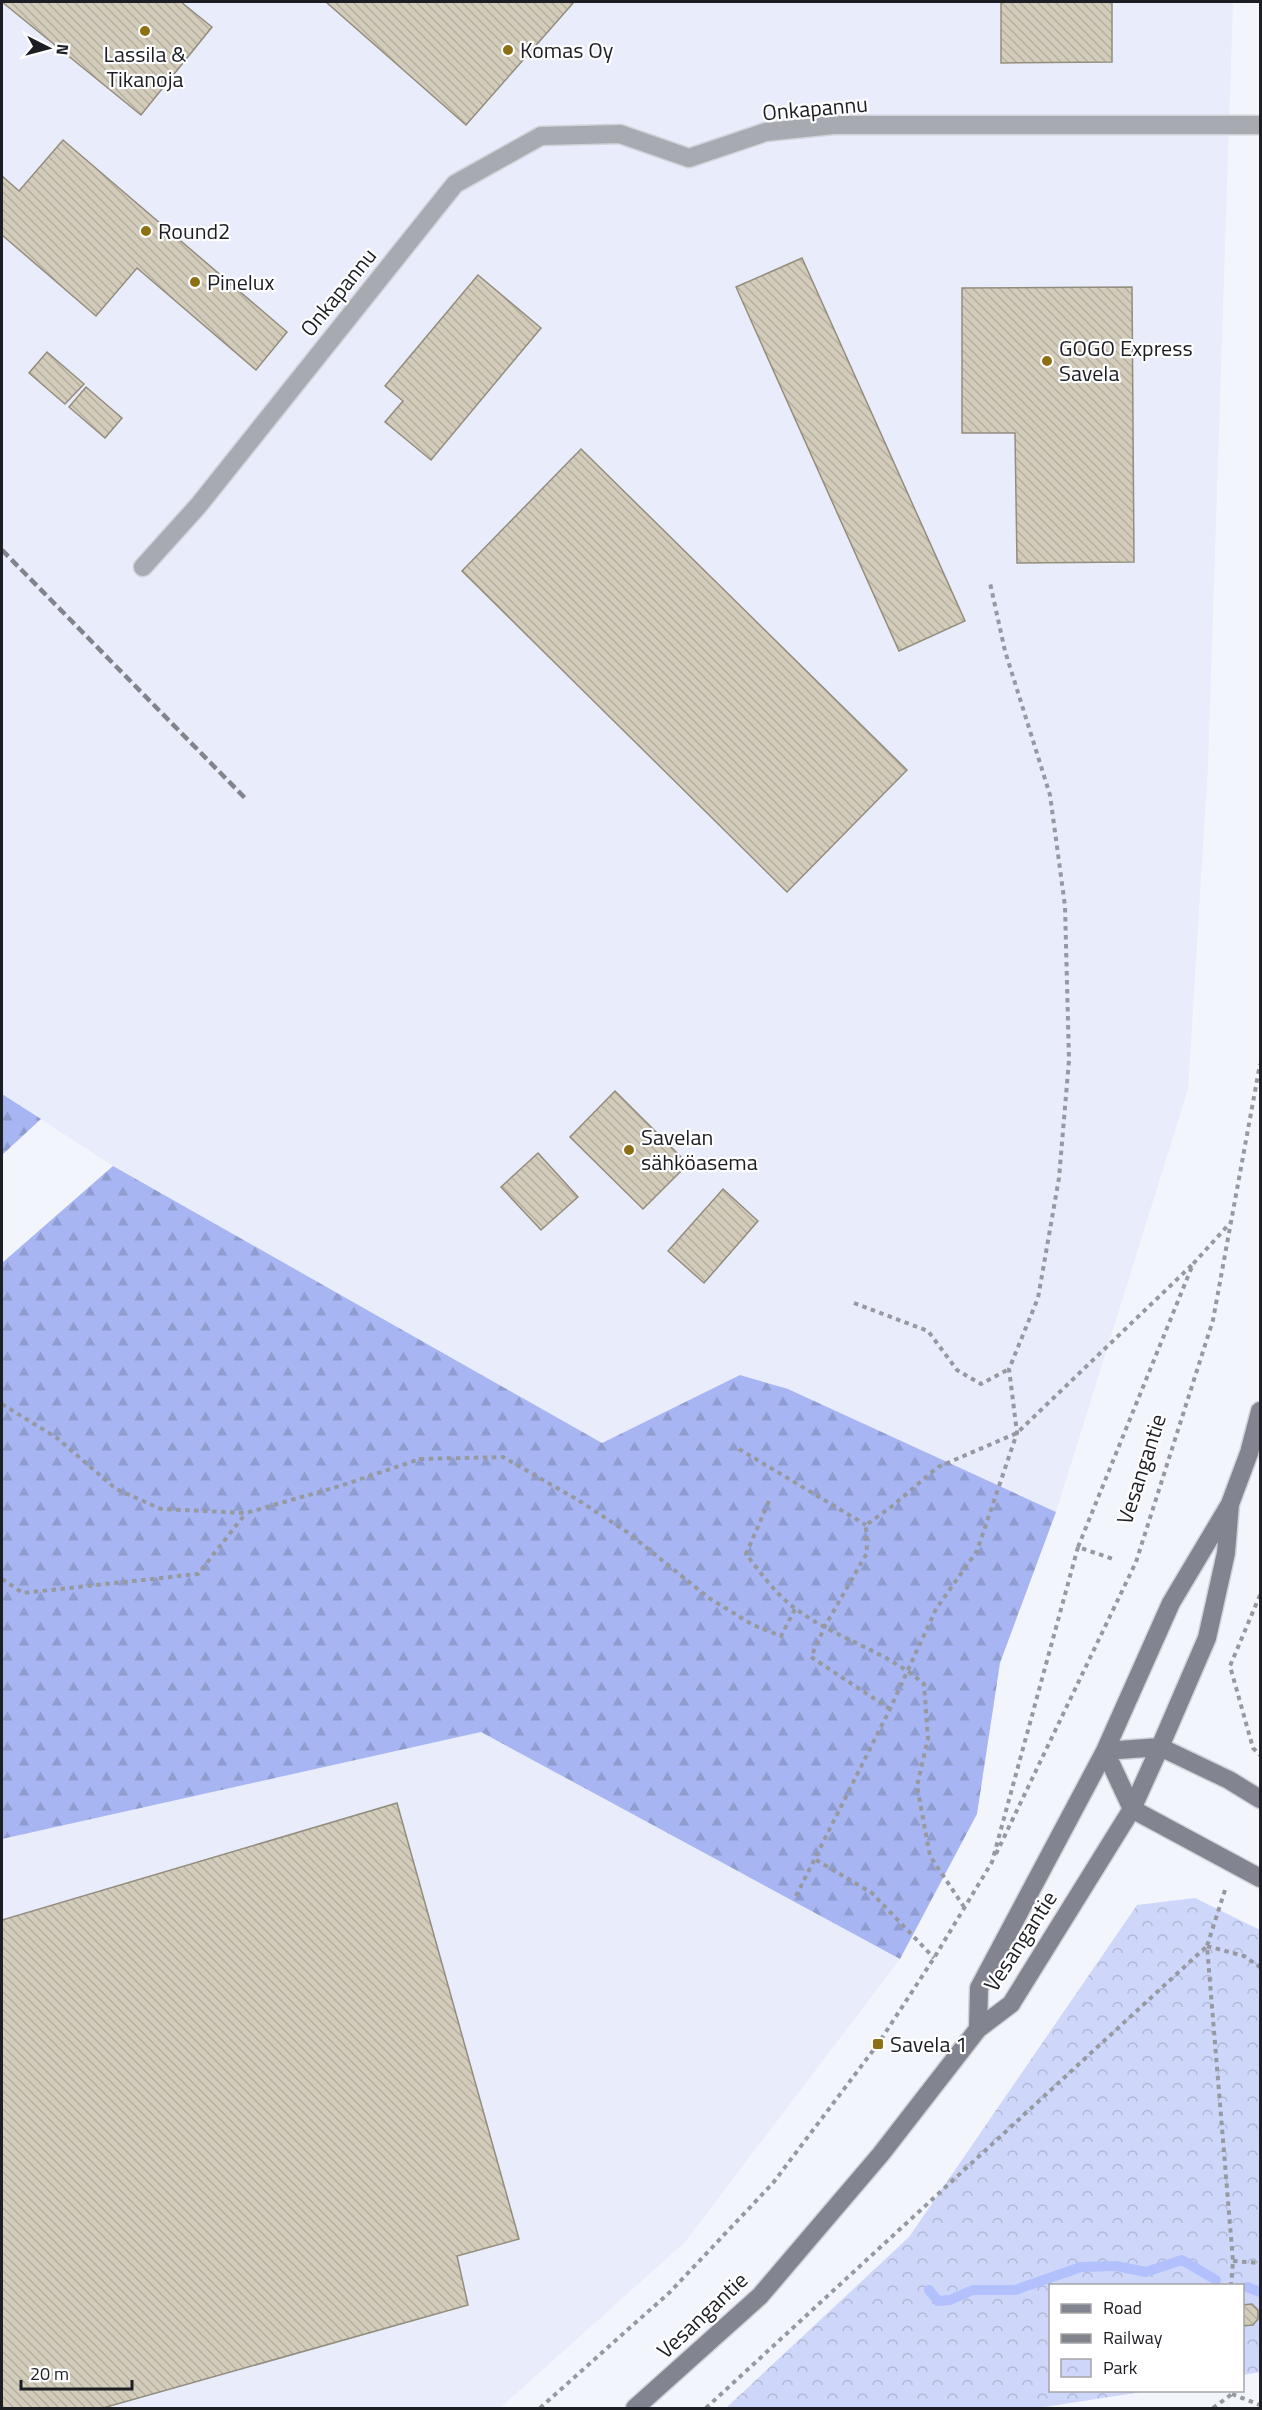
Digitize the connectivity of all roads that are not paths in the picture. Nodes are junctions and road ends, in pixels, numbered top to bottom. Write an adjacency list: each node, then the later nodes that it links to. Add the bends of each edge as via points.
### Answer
1 (1260, 125): 2 (street, Onkapannu, via 833,125 766,132 689,158 620,134 541,136 455,184 198,506)
2 (143, 567)
3 (1260, 1411): 4 (main road, Vesangantie)
4 (1230, 1504): 5 (main road, Vesangantie, via 1226,1553 1207,1638); 6 (main road, Vesangantie, via 1171,1603)
5 (1160, 1747): 6 (main road); 7 (main road); 8 (main road, Vesangantie)
6 (1105, 1751): 8 (main road); 10 (main road, Vesangantie, via 979,1988)
7 (1260, 1799)
8 (1132, 1809): 9 (main road); 10 (main road, Vesangantie, via 1011,2004)
9 (1260, 1878)
10 (978, 2029): 11 (main road, Vesangantie, via 881,2154 760,2296)
11 (635, 2409)

